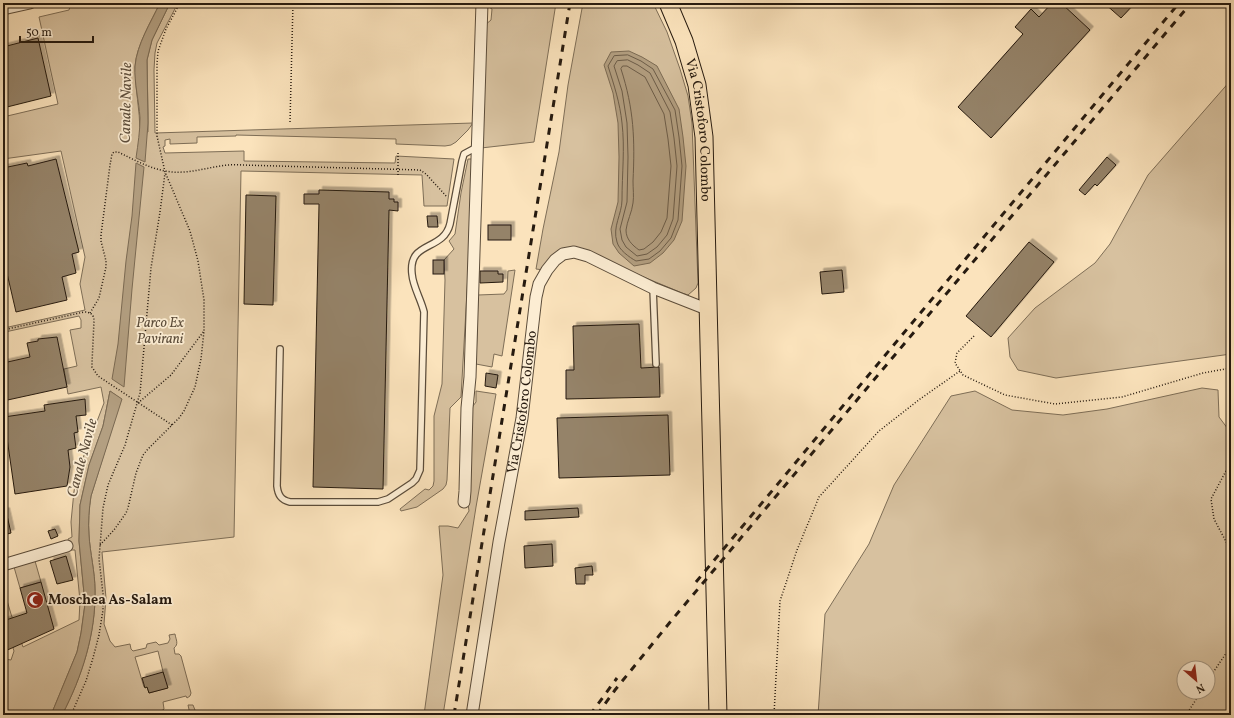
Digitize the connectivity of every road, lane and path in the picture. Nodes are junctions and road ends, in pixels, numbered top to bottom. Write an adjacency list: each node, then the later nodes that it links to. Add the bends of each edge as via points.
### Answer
1 (30, 3): 6 (street)
2 (180, 3): 11 (path, via 160,43 157,58 157,136)
3 (293, 3): 7 (path)
4 (482, 3): 8 (street)
5 (668, 3): 15 (main road, Via Cristoforo Colombo, via 684,41 698,92 704,137)
6 (3, 9)
7 (290, 122)
8 (477, 147): 13 (lane, via 464,154); 27 (street)
9 (398, 151): 10 (path)
10 (398, 170): 11 (path, via 232,164 182,172); 12 (path); 13 (path, via 423,172 445,195)
11 (165, 172): 16 (path, via 118,152 112,154 100,241 106,267 99,298); 18 (path, via 190,231 196,254 204,300); 24 (path, via 150,274)
12 (398, 175)
13 (455, 200): 20 (lane, via 447,232 440,240 417,251 412,263 414,282 424,312 420,470 412,483 388,499 378,502 290,502 280,496 277,486)
14 (653, 288): 15 (street, Via Cristoforo Colombo); 21 (lane); 36 (street, Via Cristoforo Colombo, via 588,256 574,252 563,254 555,260 539,284 522,418 499,542)
15 (709, 310): 37 (main road, Via Cristoforo Colombo)
16 (90, 313): 17 (path, via 84,312); 24 (path, via 94,321 92,363 96,374)
17 (3, 330)
18 (204, 331): 24 (path, via 171,375); 25 (path, via 193,393 184,411)
19 (974, 336): 23 (path, via 957,354 955,363)
20 (280, 349)
21 (656, 364)
22 (1231, 368): 23 (path, via 1203,373 1122,397 1055,404 1005,395 962,375)
23 (960, 371): 38 (path, via 879,431 819,497 780,601)
24 (138, 403): 25 (path); 28 (path, via 105,497)
25 (172, 425): 28 (path, via 143,455 126,513)
26 (1231, 460): 30 (path, via 1211,499 1214,519)
27 (464, 502)
28 (100, 545): 35 (path, via 103,610 100,629 86,681)
29 (67, 546): 31 (street)
30 (1231, 551)
31 (3, 565)
32 (1231, 646): 33 (path)
33 (1216, 668)
34 (1196, 700): 39 (path)
35 (71, 715)
36 (472, 715)
37 (718, 715)
38 (774, 715)
39 (1186, 715)

